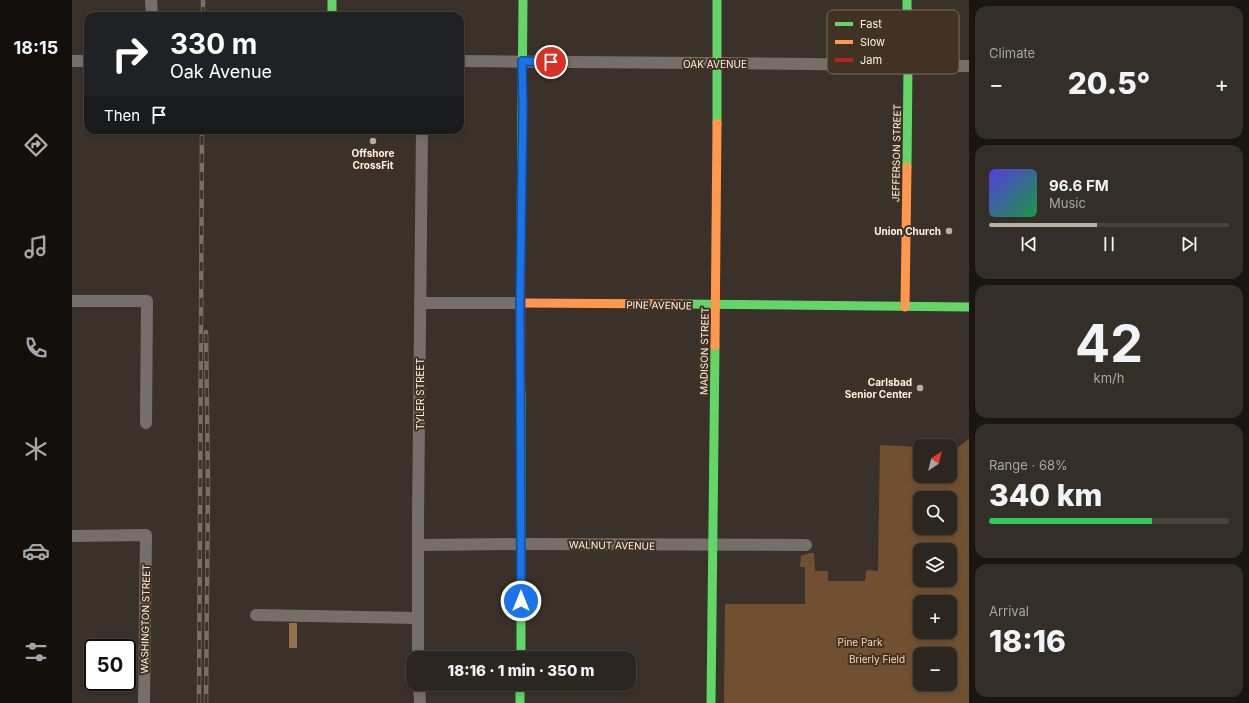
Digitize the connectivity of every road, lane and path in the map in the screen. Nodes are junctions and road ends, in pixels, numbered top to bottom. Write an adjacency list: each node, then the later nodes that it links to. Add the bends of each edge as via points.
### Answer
1 (152, 0): 7 (street)
2 (332, 0): 8 (street)
3 (523, 0): 12 (street)
4 (717, 0): 13 (street, MADISON STREET)
5 (907, 0): 6 (street, JEFFERSON STREET)
6 (907, 10)
7 (152, 12)
8 (332, 12)
9 (72, 61): 10 (street)
10 (84, 61)
11 (464, 61): 12 (street, OAK AVENUE)
12 (522, 61): 13 (street, OAK AVENUE); 19 (street)
13 (716, 64): 14 (street, OAK AVENUE); 20 (street, MADISON STREET)
14 (827, 64)
15 (908, 74): 21 (street, JEFFERSON STREET)
16 (422, 134): 18 (street, TYLER STREET)
17 (72, 301): 23 (street, via 147,301)
18 (420, 303): 19 (street, PINE AVENUE); 26 (street, TYLER STREET)
19 (520, 303): 20 (street, PINE AVENUE); 25 (street)
20 (716, 306): 21 (street, PINE AVENUE); 28 (street, MADISON STREET)
21 (905, 306): 22 (street, PINE AVENUE)
22 (969, 307)
23 (146, 422)
24 (72, 536): 35 (street, WASHINGTON STREET, via 146,535)
25 (522, 544): 26 (street, WALNUT AVENUE); 28 (street, WALNUT AVENUE); 32 (street)
26 (418, 545): 30 (street, TYLER STREET)
27 (806, 545): 28 (street, WALNUT AVENUE)
28 (712, 546): 38 (street, MADISON STREET)
29 (256, 615): 30 (street)
30 (417, 618): 31 (street, TYLER STREET)
31 (418, 651)
32 (521, 651)
33 (419, 691): 36 (street)
34 (520, 691): 37 (street)
35 (144, 703)
36 (420, 703)
37 (520, 703)
38 (711, 703)

